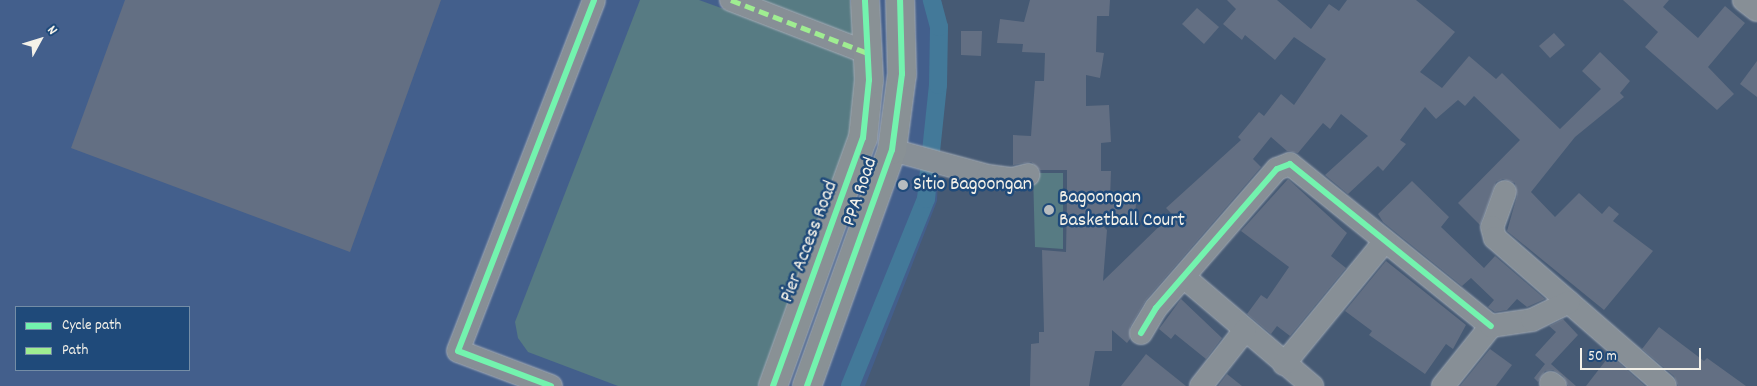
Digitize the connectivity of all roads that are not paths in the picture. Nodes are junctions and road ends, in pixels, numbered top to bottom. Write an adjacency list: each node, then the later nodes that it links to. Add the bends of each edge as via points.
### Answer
1 (594, 0): 18 (street, via 458,351)
2 (731, 0): 7 (street)
3 (865, 0): 7 (highway)
4 (900, 0): 8 (highway, PPA Road, via 902,74)
5 (1744, 0): 6 (street)
6 (1757, 10)
7 (870, 54): 19 (highway, Pier Access Road, via 868,106 854,169)
8 (892, 150): 9 (street, via 988,176); 20 (highway, PPA Road)
9 (1028, 175)
10 (1505, 192): 13 (street, via 1492,227 1496,238)
11 (1385, 241): 12 (street, via 1290,164 1282,165); 14 (street); 17 (street)
12 (1186, 278): 15 (street); 16 (street, via 1156,308)
13 (1569, 302): 14 (street, via 1532,320); 24 (street)
14 (1491, 326): 23 (street)
15 (1245, 330): 17 (street); 21 (street)
16 (1141, 333)
17 (1284, 364): 22 (street)
18 (551, 386)
19 (773, 386)
20 (807, 386)
21 (1201, 386)
22 (1312, 386)
23 (1443, 386)
24 (1666, 386)

